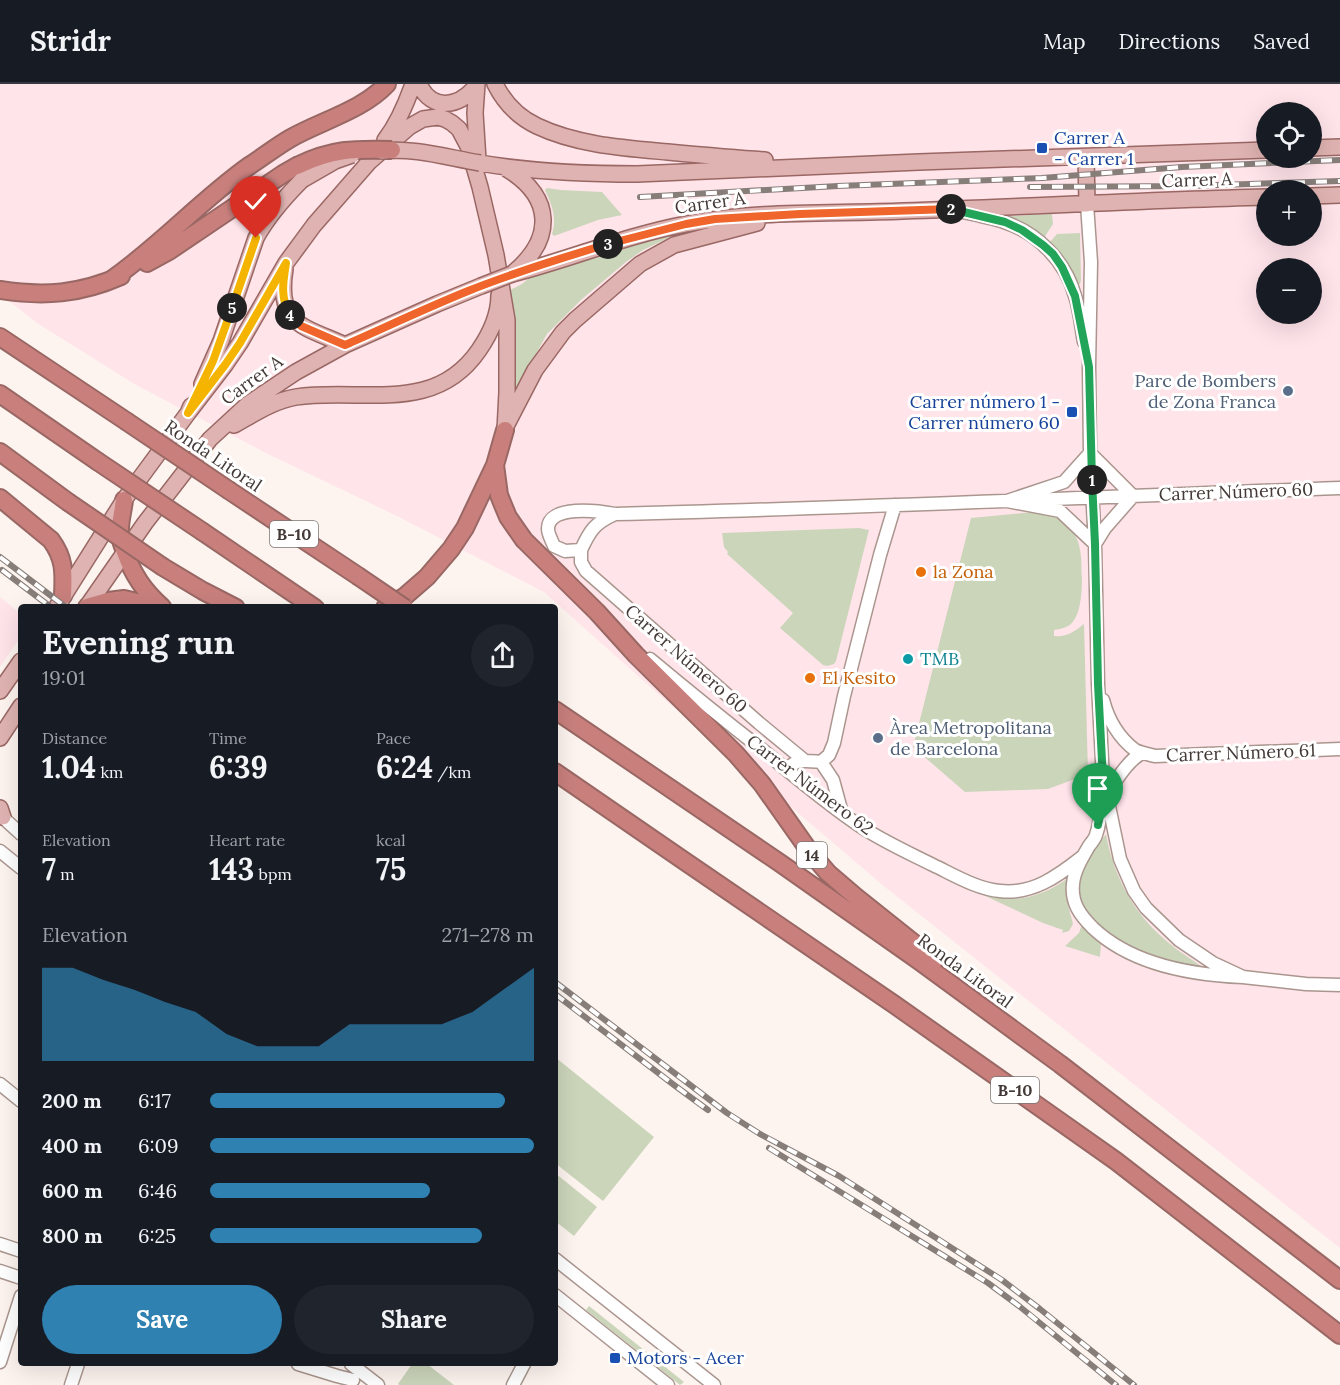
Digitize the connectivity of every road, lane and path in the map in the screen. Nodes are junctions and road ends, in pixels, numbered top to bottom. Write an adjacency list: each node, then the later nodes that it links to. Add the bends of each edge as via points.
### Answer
1 (387, 84): 24 (highway, via 360,104 291,138 247,168)
2 (413, 84): 11 (main road, via 397,123)
3 (419, 84): 5 (main road, via 431,100 444,104 464,98)
4 (495, 84): 12 (main road, via 509,106 524,119 588,142 729,158)
5 (476, 85): 15 (main road)
6 (1340, 147): 7 (main road)
7 (1322, 148)
8 (392, 150): 13 (main road, Carrer A, bridge); 14 (highway, bridge, via 337,151 313,158)
9 (1256, 150): 10 (main road, Carrer A)
10 (1086, 157): 12 (main road, Carrer A); 19 (main road)
11 (369, 162): 15 (main road, via 417,121 438,117 459,129); 22 (main road)
12 (867, 165): 13 (main road, Carrer A, via 637,174)
13 (505, 168): 23 (main road, via 520,177 536,195 543,216 536,249)
14 (300, 173): 24 (highway, via 283,174 169,250); 30 (main road, via 256,238 221,341)
15 (480, 187): 23 (main road)
16 (1340, 195): 17 (main road)
17 (1322, 196)
18 (1256, 197): 19 (main road, Carrer A)
19 (1087, 204): 20 (main road, Carrer A); 28 (street, via 1091,262)
20 (953, 209): 21 (main road, Carrer A); 28 (street, via 1005,222 1053,254 1075,296)
21 (800, 214): 23 (main road, Carrer A, via 686,224); 31 (main road, via 674,245 640,264 563,333 535,370)
22 (286, 263): 27 (main road, via 282,294 290,315 306,329); 30 (main road, via 240,343)
23 (506, 274): 27 (main road, Carrer A, bridge); 31 (main road); 32 (main road, via 491,331 476,355 446,381 396,395 284,399)
24 (111, 280): 25 (highway, via 64,292)
25 (0, 290)
26 (0, 337): 55 (highway, Ronda Litoral / B-10, bridge)
27 (345, 345): 32 (main road, Carrer A, via 265,391)
28 (1089, 367): 34 (street)
29 (0, 394): 48 (highway, B-10, bridge)
30 (188, 413): 40 (main road)
31 (504, 430): 35 (highway)
32 (210, 439): 46 (main road)
33 (0, 452): 53 (highway, bridge, via 164,567)
34 (1090, 453): 37 (street, Carrer Número 60); 38 (street); 41 (street, Carrer Número 60, via 1064,482)
35 (495, 465): 54 (highway, via 465,528 440,563 417,587); 56 (highway, via 499,495 515,528)
36 (1340, 488): 37 (street, Carrer Número 60)
37 (1133, 496): 38 (street, Carrer Número 60); 44 (street, Carrer Número 60)
38 (1092, 497): 41 (street, Carrer Número 60); 44 (street)
39 (0, 498): 47 (highway, via 57,548 64,572)
40 (124, 500): 46 (highway, via 120,533); 47 (main road)
41 (1007, 501): 42 (street, Carrer Número 60); 44 (street, Carrer Número 60, via 1060,511)
42 (895, 505): 43 (street, Carrer Número 60); 66 (street, via 834,742)
43 (615, 514): 45 (street, via 599,521); 45 (street, Carrer Número 60, via 580,511 553,516 547,530 554,546 565,551)
44 (1095, 544): 58 (street)
45 (581, 550): 65 (street, Carrer Número 60, via 586,571)
46 (125, 552): 49 (main road); 52 (highway, via 143,589)
47 (60, 602)
48 (309, 603)
49 (88, 604)
50 (97, 604): 51 (highway, via 124,599)
51 (148, 604)
52 (159, 604)
53 (228, 604)
54 (392, 604)
55 (399, 604)
56 (597, 612): 67 (street, Carrer Número 62); 80 (highway, 14, via 736,754 828,873)
57 (18, 665): 59 (main road)
58 (1098, 684): 64 (street, Carrer Número 61, via 1112,724); 70 (street)
59 (0, 691)
60 (18, 711): 62 (main road)
61 (558, 712): 80 (highway, Ronda Litoral / B-10, via 780,863)
62 (0, 738)
63 (1340, 749): 64 (street, Carrer Número 61, via 1155,756)
64 (1142, 753): 70 (street, Carrer Número 61, via 1127,766)
65 (805, 761): 66 (street); 67 (street, via 791,764)
66 (821, 762): 72 (street, via 833,780)
67 (787, 770): 72 (street, Carrer Número 62)
68 (558, 774): 76 (highway, B-10)
69 (558, 785): 76 (highway)
70 (1104, 799): 75 (street, Carrer Número 62, via 1100,803 1096,835); 78 (street, Carrer Número 62, via 1109,806 1120,859 1146,908 1179,940)
71 (1, 813): 73 (street)
72 (842, 813): 75 (street, Carrer Número 62, via 946,871 1001,892 1034,888)
73 (18, 831)
74 (0, 851): 77 (street)
75 (1082, 857): 78 (street, Carrer Número 62, via 1074,876 1075,906 1103,937 1152,963)
76 (680, 858): 91 (highway, B-10, via 1116,1161)
77 (18, 866)
78 (1243, 978): 79 (street, Carrer Número 62)
79 (1340, 985)
80 (1060, 1064): 88 (highway, Ronda Litoral / B-10)
81 (0, 1084): 82 (street)
82 (18, 1099)
83 (0, 1244): 84 (street)
84 (18, 1250)
85 (558, 1261): 102 (street)
86 (0, 1271): 87 (street)
87 (18, 1277)
88 (1340, 1280)
89 (558, 1302): 101 (street)
90 (18, 1303): 92 (street)
91 (1340, 1335)
92 (4, 1336): 93 (street)
93 (0, 1362)
94 (77, 1366): 98 (street)
95 (304, 1366): 97 (street, via 337,1376)
96 (523, 1366): 100 (street)
97 (353, 1375): 99 (street)
98 (71, 1385)
99 (378, 1385)
100 (513, 1385)
101 (668, 1385)
102 (714, 1385)

